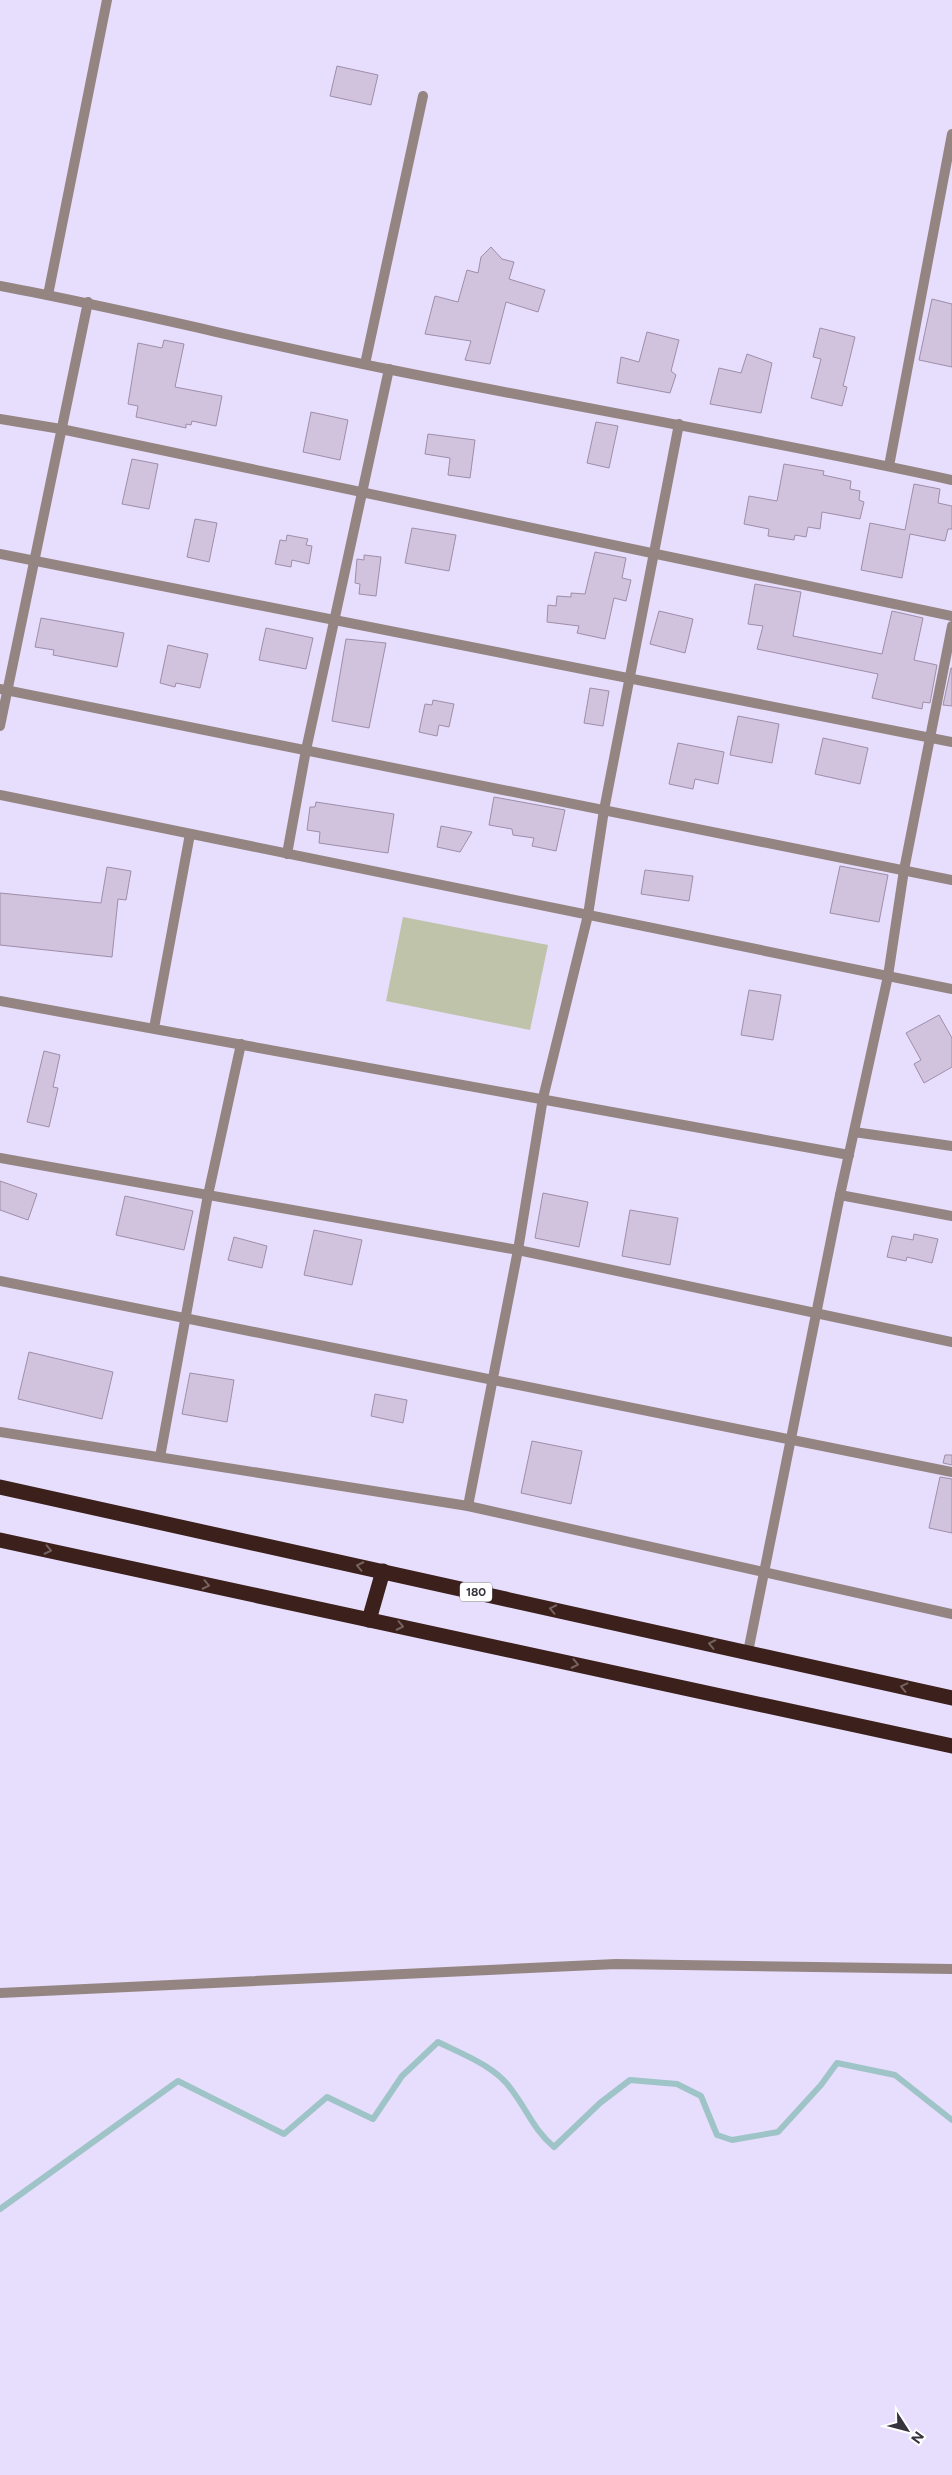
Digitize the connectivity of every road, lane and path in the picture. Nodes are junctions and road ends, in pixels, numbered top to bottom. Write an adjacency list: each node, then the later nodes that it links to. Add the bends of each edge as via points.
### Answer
1 (107, 0): 5 (street)
2 (422, 96): 7 (street)
3 (952, 134): 12 (street)
4 (0, 286): 5 (street)
5 (48, 295): 6 (street)
6 (88, 302): 7 (street); 11 (street)
7 (365, 364): 8 (street)
8 (389, 369): 10 (street); 14 (street)
9 (0, 419): 11 (street)
10 (679, 424): 12 (street); 16 (street)
11 (61, 429): 14 (street); 17 (street)
12 (889, 466): 13 (street)
13 (952, 480)
14 (363, 493): 16 (street); 19 (street)
15 (0, 554): 17 (street)
16 (654, 554): 18 (street); 21 (street)
17 (34, 560): 19 (street); 22 (street)
18 (952, 616)
19 (335, 619): 21 (street); 26 (street)
20 (952, 626): 24 (street)
21 (630, 678): 24 (street); 28 (street)
22 (3, 690): 23 (street); 26 (street)
23 (0, 726)
24 (930, 737): 25 (street); 31 (street)
25 (952, 742)
26 (306, 750): 28 (street); 30 (street)
27 (0, 795): 29 (street)
28 (604, 810): 31 (street); 33 (street)
29 (190, 834): 30 (street); 37 (street)
30 (287, 854): 33 (street)
31 (904, 870): 32 (street); 34 (street)
32 (952, 880)
33 (588, 915): 34 (street); 39 (street)
34 (888, 976): 35 (street); 40 (street)
35 (952, 988)
36 (0, 1001): 37 (street)
37 (154, 1028): 38 (street)
38 (241, 1044): 39 (street); 45 (street)
39 (543, 1098): 42 (street); 47 (street)
40 (854, 1132): 41 (street); 42 (street)
41 (952, 1146)
42 (849, 1155): 44 (street)
43 (0, 1158): 45 (street)
44 (840, 1194): 46 (street); 49 (street)
45 (208, 1195): 47 (street); 50 (street)
46 (952, 1216)
47 (518, 1250): 49 (street); 52 (street)
48 (0, 1282): 50 (street)
49 (817, 1314): 51 (street); 54 (street)
50 (186, 1319): 52 (street); 55 (street)
51 (952, 1342)
52 (493, 1380): 54 (street); 58 (street)
53 (0, 1432): 55 (street)
54 (792, 1440): 56 (street); 61 (street)
55 (160, 1457): 58 (street)
56 (952, 1472)
57 (0, 1487): 60 (highway, 180, one-way to 57)
58 (468, 1506): 61 (street)
59 (0, 1540): 63 (highway, one-way to 63)
60 (383, 1571): 63 (highway); 64 (highway, 180, one-way to 60)
61 (763, 1572): 62 (street); 64 (street)
62 (952, 1614)
63 (369, 1620): 66 (highway, one-way to 66)
64 (748, 1652): 65 (highway, 180, one-way to 64)
65 (952, 1698)
66 (952, 1746)
67 (952, 1969): 68 (street, via 616,1964)
68 (0, 1993)

